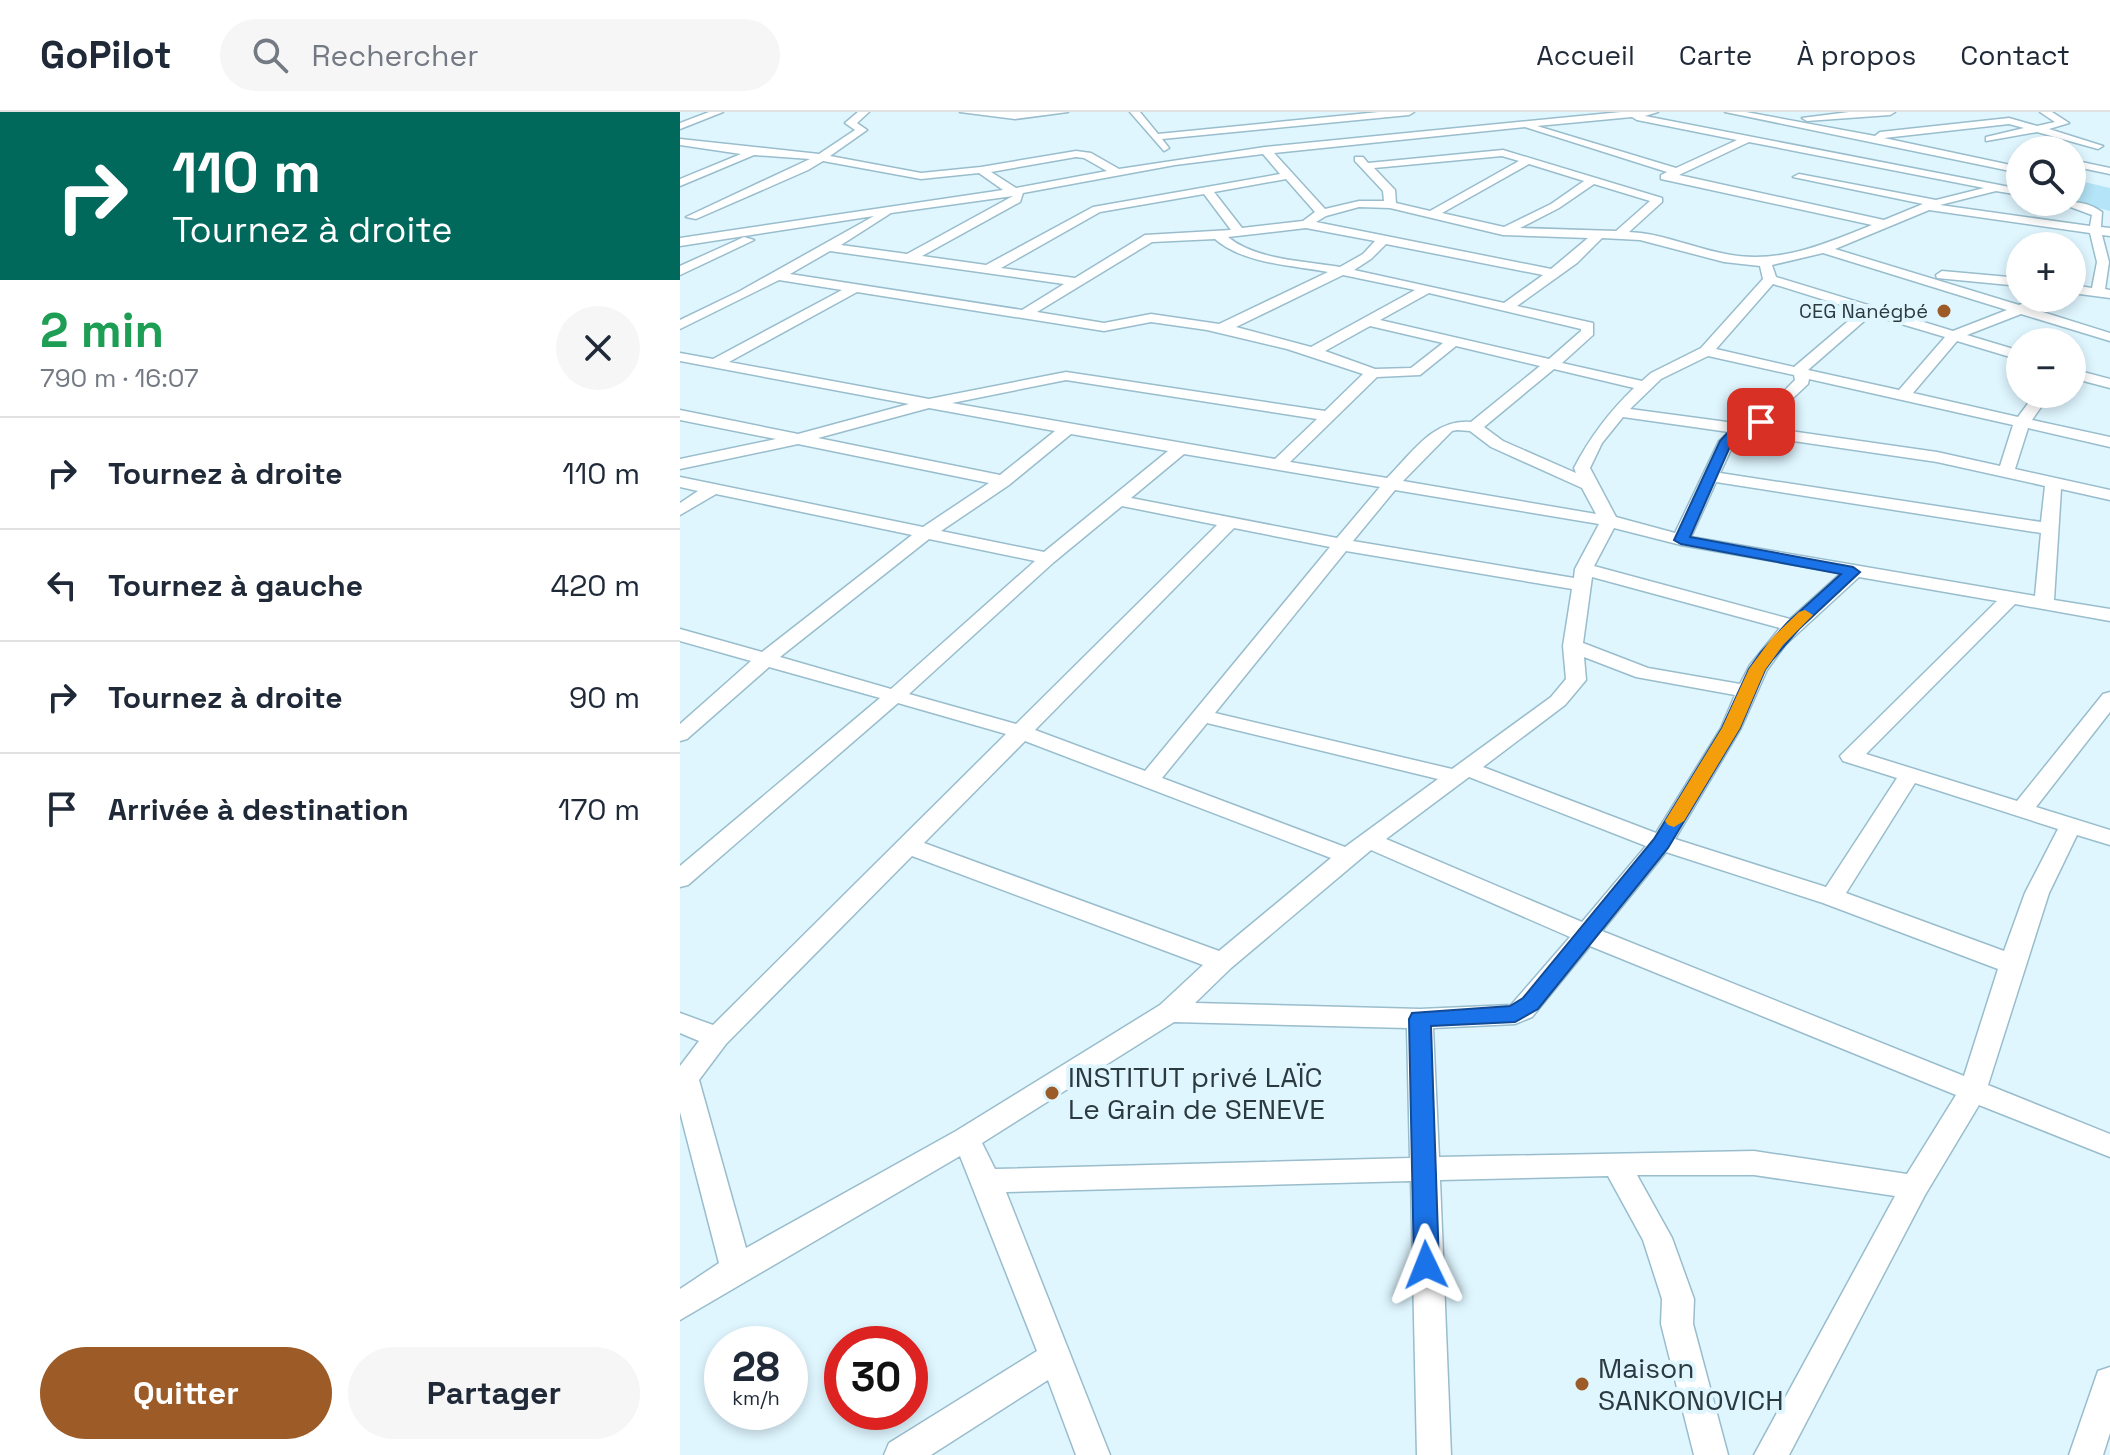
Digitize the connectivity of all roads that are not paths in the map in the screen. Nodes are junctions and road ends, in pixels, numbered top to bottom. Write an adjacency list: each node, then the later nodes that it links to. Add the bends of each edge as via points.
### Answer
1 (718, 112): 18 (street)
2 (864, 112): 33 (street, via 850,123 862,130)
3 (965, 112): 4 (street)
4 (1062, 112)
5 (1135, 112): 21 (street)
6 (1409, 112): 13 (street)
7 (1503, 112): 16 (street)
8 (1653, 112): 12 (street)
9 (1730, 112): 15 (street)
10 (1890, 112): 15 (street)
11 (2045, 112): 20 (street, via 2064,123)
12 (1630, 113): 17 (street); 23 (street)
13 (1319, 116): 21 (street); 25 (street)
14 (1923, 120): 19 (street)
15 (1772, 121): 22 (street); 23 (street)
16 (1492, 122): 17 (street); 25 (street)
17 (1526, 125): 43 (street)
18 (680, 126)
19 (1940, 128): 20 (street, via 2009,121); 22 (street)
20 (2036, 129): 24 (street); 29 (street)
21 (1155, 137): 35 (street)
22 (1867, 137): 27 (street)
23 (1743, 138): 36 (street); 43 (street)
24 (1990, 139)
25 (1341, 142): 30 (street); 38 (street)
26 (2110, 142): 29 (street)
27 (1889, 143): 36 (street); 39 (street)
28 (683, 145): 31 (street)
29 (2098, 146): 32 (street)
30 (1265, 150): 35 (street); 44 (street)
31 (752, 152): 33 (street); 48 (street)
32 (2086, 153)
33 (821, 157): 40 (street, via 921,176); 62 (street)
34 (1529, 160): 38 (street, via 1503,153); 46 (street); 61 (street)
35 (1175, 162): 42 (street)
36 (1858, 162): 52 (street)
37 (2086, 165): 41 (street)
38 (1366, 166): 56 (street, via 1389,190)
39 (2006, 167)
40 (981, 170): 42 (street, via 1082,154); 55 (street)
41 (2110, 171)
42 (1117, 172): 55 (street)
43 (1673, 174): 47 (street); 64 (street)
44 (1286, 176): 53 (street); 60 (street)
45 (1799, 177): 57 (street)
46 (1594, 179): 51 (street); 66 (street)
47 (1654, 180)
48 (680, 183)
49 (1641, 184): 51 (street)
50 (2006, 187): 52 (street)
51 (1626, 188): 77 (street, via 1658,200)
52 (2000, 188): 54 (street); 57 (street)
53 (1206, 189): 63 (street); 73 (street)
54 (2006, 189)
55 (1016, 191): 59 (street); 84 (street, via 1016,200)
56 (1390, 205): 60 (street, via 1359,204); 61 (street)
57 (1931, 205): 64 (street); 69 (street)
58 (2086, 207): 69 (street, via 2098,214)
59 (890, 211): 68 (street); 80 (street)
60 (1322, 213): 65 (street)
61 (1431, 215): 67 (street)
62 (686, 216): 70 (street)
63 (1140, 219): 75 (street); 87 (street, via 1091,211); 95 (street)
64 (1881, 223): 81 (street)
65 (1306, 224): 73 (street); 78 (street)
66 (1520, 224): 71 (street); 74 (street)
67 (1477, 226): 71 (street); 82 (street)
68 (775, 228): 70 (street); 89 (street)
69 (2095, 230): 72 (street); 85 (street)
70 (756, 231): 79 (street)
71 (1503, 231): 74 (street)
72 (2110, 232)
73 (1239, 233): 75 (street)
74 (1538, 233): 76 (street); 83 (street)
75 (1218, 235): 88 (street, via 1247,253)
76 (1598, 235): 77 (street); 83 (street)
77 (1619, 235): 86 (street)
78 (1382, 240): 82 (street); 88 (street, via 1369,256)
79 (680, 242)
80 (830, 247): 84 (street); 92 (street)
81 (1823, 249): 86 (street); 90 (street)
82 (1434, 251): 91 (street)
83 (1563, 252): 91 (street)
84 (910, 258): 87 (street)
85 (2106, 262): 98 (street)
86 (1765, 263): 93 (street)
87 (987, 270): 95 (street)
88 (1342, 270): 97 (street); 107 (street)
89 (680, 271)
90 (1902, 272): 94 (street); 99 (street)
91 (1555, 274): 100 (street)
92 (779, 276): 96 (street); 106 (street)
93 (1770, 279): 101 (street); 111 (street)
94 (2006, 281)
95 (1075, 282): 104 (street)
96 (853, 289): 104 (street); 115 (street)
97 (1427, 289): 100 (street); 105 (street)
98 (2104, 292)
99 (2006, 305)
100 (1507, 307): 116 (street, via 1590,328)
101 (1871, 308): 108 (street); 117 (street)
102 (2012, 312): 108 (street)
103 (2029, 312): 109 (street)
104 (1022, 316): 107 (street, via 1104,327 1135,318)
105 (1365, 321): 110 (street); 113 (street)
106 (680, 325)
107 (1220, 328): 113 (street)
108 (1955, 335): 112 (street); 122 (street)
109 (2110, 337)
110 (1453, 342): 116 (street); 118 (street, via 1415,372)
111 (1706, 351): 117 (street); 121 (street)
112 (2006, 351)
113 (1313, 352): 118 (street)
114 (680, 357): 115 (street)
115 (716, 363): 123 (street)
116 (1550, 365): 121 (street); 129 (street)
117 (1799, 370): 122 (street); 131 (street, via 1803,381 1761,422)
118 (1373, 373): 127 (street)
119 (2086, 377): 120 (street)
120 (2110, 384)
121 (1644, 386): 125 (street)
122 (1902, 396): 128 (street)
123 (929, 403): 127 (street, via 1071,375); 130 (street); 132 (street)
124 (2032, 408): 128 (street)
125 (1619, 412): 131 (street); 143 (street, via 1582,468)
126 (680, 415): 132 (street)
127 (1326, 416): 136 (street)
128 (2022, 422): 133 (street); 137 (street)
129 (1474, 427): 141 (street, via 1446,428); 143 (street, via 1497,444)
130 (1068, 429): 134 (street); 139 (street)
131 (1743, 429): 137 (street); 138 (street, via 1727,441)
132 (795, 440): 135 (street); 139 (street)
133 (2110, 442)
134 (1180, 449): 136 (street); 146 (street)
135 (680, 464)
136 (1278, 465): 141 (street)
137 (2006, 472): 142 (street)
138 (1710, 476): 150 (street); 152 (street)
139 (1003, 481): 151 (street)
140 (680, 482): 144 (street)
141 (1391, 484): 148 (street); 153 (street)
142 (2053, 484): 145 (street); 150 (street)
143 (1588, 485): 148 (street)
144 (711, 490): 147 (street); 151 (street)
145 (2110, 495)
146 (1118, 500): 149 (street); 154 (street)
147 (680, 510)
148 (1609, 521): 152 (street); 156 (street)
149 (1229, 523): 153 (street); 168 (street)
150 (2050, 529): 158 (street)
151 (924, 534): 154 (street); 163 (street)
152 (1681, 540): 155 (street)
153 (1344, 545): 156 (street); 167 (street)
154 (1048, 558): 165 (street)
155 (1853, 572): 157 (street); 160 (street)
156 (1583, 577): 160 (street); 162 (street)
157 (2010, 598): 158 (street); 171 (street, via 1851,756)
158 (2044, 604): 159 (street)
159 (2110, 615)
160 (1793, 626): 164 (street, via 1757,669)
161 (680, 635): 163 (street)
162 (1573, 646): 164 (street, via 1643,673); 170 (street, via 1576,680 1571,688)
163 (767, 658): 165 (street); 169 (street)
164 (1747, 691): 177 (street, via 1731,728)
165 (896, 695): 168 (street); 180 (street)
166 (2110, 698): 173 (street)
167 (1203, 716): 170 (street); 172 (street)
168 (1018, 731): 172 (street); 178 (street)
169 (680, 735)
170 (1460, 772): 176 (street); 177 (street)
171 (1910, 774): 173 (street); 181 (street)
172 (1150, 779): 179 (street)
173 (2023, 809): 174 (street)
174 (2071, 825): 175 (street); 184 (street, via 2037,893)
175 (2110, 838)
176 (1370, 841): 179 (street); 182 (street)
177 (1661, 843): 181 (street); 182 (street)
178 (908, 846): 183 (street); 188 (street)
179 (1348, 856): 183 (street)
180 (680, 879)
181 (1832, 897): 184 (street)
182 (1588, 935): 186 (street, via 1523,1010); 190 (street)
183 (1222, 962): 185 (street)
184 (2012, 964): 190 (street)
185 (1169, 1012): 186 (street); 191 (street)
186 (1420, 1019): 194 (street)
187 (680, 1023): 188 (street)
188 (717, 1037): 189 (street)
189 (683, 1082): 197 (street)
190 (1972, 1092): 192 (street); 196 (street)
191 (966, 1139): 195 (street); 197 (street)
192 (2110, 1146)
193 (1617, 1166): 194 (street); 196 (street, via 1754,1163); 204 (street, via 1657,1238 1678,1299 1677,1324)
194 (1422, 1170): 195 (street); 203 (street)
195 (987, 1181): 199 (street)
196 (1915, 1187): 205 (street)
197 (736, 1269): 198 (street)
198 (680, 1306)
199 (1056, 1357): 201 (street); 202 (street)
200 (2110, 1382): 206 (street)
201 (901, 1455)
202 (1093, 1455)
203 (1434, 1455)
204 (1711, 1455)
205 (1771, 1455)
206 (2086, 1455)

